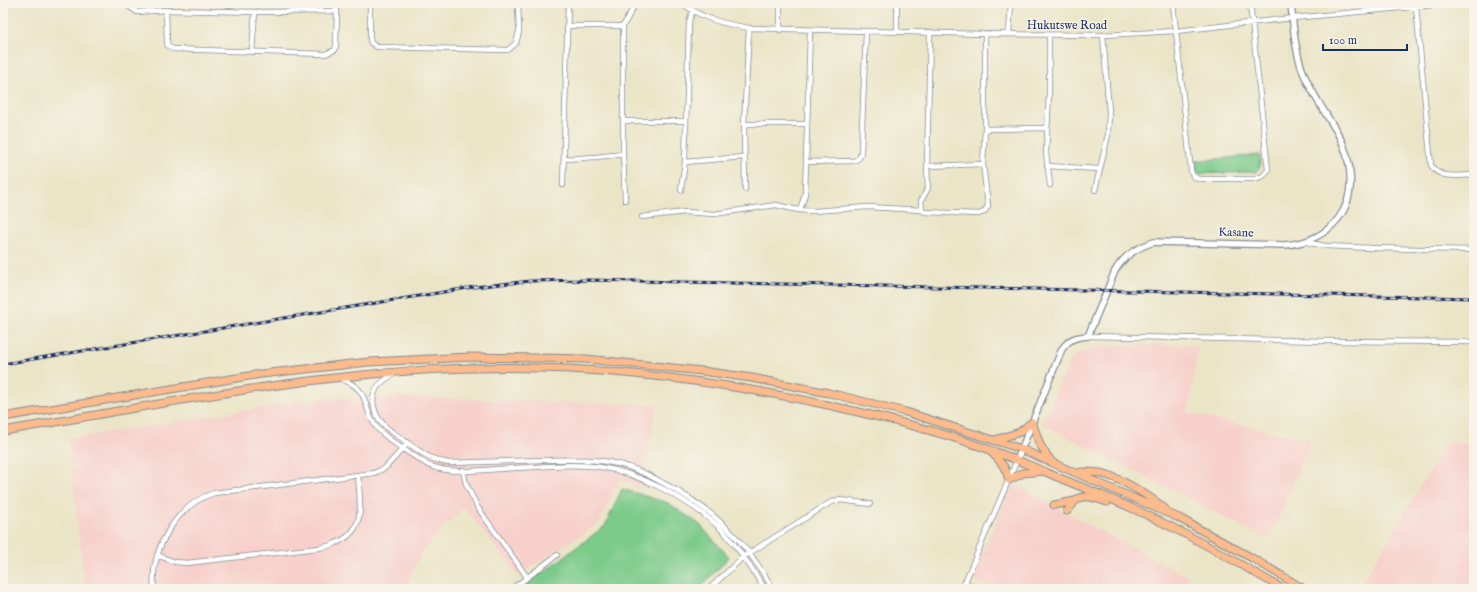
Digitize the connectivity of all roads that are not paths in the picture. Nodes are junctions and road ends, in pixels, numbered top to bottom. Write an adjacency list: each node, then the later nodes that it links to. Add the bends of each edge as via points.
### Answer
1 (124, 3): 18 (street, via 137,12)
2 (335, 3): 20 (street)
3 (370, 3): 4 (street, via 370,39 377,47 508,50 516,43 519,32)
4 (518, 3)
5 (568, 3): 24 (street)
6 (636, 3): 25 (street)
7 (682, 3): 19 (street, Hukutswe Road)
8 (780, 3): 27 (street)
9 (845, 3): 10 (street)
10 (852, 3)
11 (897, 3): 30 (street)
12 (1011, 3): 34 (street)
13 (1173, 3): 31 (street)
14 (1250, 3): 23 (street)
15 (1291, 3): 22 (street, Kasane)
16 (1455, 3): 17 (street, Hukutswe Road)
17 (1416, 7): 22 (street, Hukutswe Road); 53 (street, via 1431,165 1442,175)
18 (166, 10): 21 (street); 37 (street, via 167,44 173,49)
19 (694, 10): 26 (street, Hukutswe Road, via 717,22); 39 (street, via 689,22)
20 (336, 11): 21 (street); 37 (street, via 336,45 330,54)
21 (255, 12): 37 (street)
22 (1292, 18): 23 (street, Hukutswe Road); 63 (street, Kasane, via 1302,70 1317,101 1338,133 1350,171 1350,188 1342,213 1328,229)
23 (1252, 22): 31 (street, Hukutswe Road); 31 (street, via 1268,170 1263,176 1255,179 1198,179 1193,176)
24 (568, 26): 25 (street); 46 (street)
25 (623, 26): 38 (street)
26 (749, 28): 27 (street, Hukutswe Road); 40 (street)
27 (780, 30): 28 (street, Hukutswe Road)
28 (810, 30): 29 (street, Hukutswe Road); 41 (street)
29 (866, 31): 30 (street, Hukutswe Road); 48 (street, via 862,153 854,161)
30 (896, 31): 32 (street, Hukutswe Road)
31 (1176, 31): 36 (street, Hukutswe Road)
32 (930, 32): 33 (street, Hukutswe Road); 50 (street)
33 (985, 34): 34 (street, Hukutswe Road); 43 (street)
34 (1009, 34): 35 (street, Hukutswe Road)
35 (1049, 35): 36 (street, Hukutswe Road); 42 (street)
36 (1103, 35): 52 (street, via 1109,112 1108,135)
37 (252, 52)
38 (623, 121): 39 (street); 44 (street)
39 (686, 121): 47 (street)
40 (744, 124): 41 (street); 45 (street)
41 (807, 124): 48 (street)
42 (1047, 128): 43 (street); 51 (street)
43 (985, 129): 49 (street)
44 (623, 154): 46 (street); 59 (street)
45 (744, 157): 47 (street); 56 (street)
46 (564, 158): 54 (street)
47 (685, 162): 57 (street)
48 (806, 162): 60 (street, via 805,194)
49 (983, 164): 50 (street); 61 (street, via 988,202 984,212 979,214)
50 (927, 166): 61 (street, via 928,188 921,201)
51 (1047, 166): 52 (street); 55 (street)
52 (1099, 169): 58 (street)
53 (1474, 175)
54 (562, 185)
55 (1050, 186)
56 (745, 189)
57 (680, 190)
58 (1095, 190)
59 (625, 200)
60 (800, 210): 61 (street, via 868,207); 62 (street, via 776,205 714,214 685,212)
61 (922, 210)
62 (642, 217)
63 (1306, 242): 64 (street, via 1325,246); 65 (street, Kasane, via 1285,244 1168,241 1142,246 1119,264)
64 (1474, 250)
65 (1088, 336): 66 (street); 70 (street, via 1076,337 1062,348)
66 (1474, 342)
67 (397, 372): 68 (highway); 73 (street, via 379,384 374,393 373,404 380,421); 74 (highway, via 543,368 695,381 815,402 932,430)
68 (337, 378): 71 (highway, via 265,387); 75 (street, via 358,387 373,421 385,435)
69 (3, 417): 72 (highway, via 261,374 369,362 470,357 586,359 702,371 829,393 906,412)
70 (1032, 422): 72 (highway, via 1020,432); 76 (street); 78 (highway, via 1039,442)
71 (3, 431)
72 (995, 440): 76 (highway)
73 (408, 443): 75 (street); 88 (street, via 435,461 449,463 584,459 626,466 659,480 700,505 719,520)
74 (983, 447): 77 (highway); 82 (highway, via 1003,465)
75 (403, 449): 79 (street, via 436,468); 81 (street, via 379,472)
76 (1022, 449): 77 (street); 78 (highway)
77 (1017, 460): 80 (highway); 82 (street)
78 (1051, 461): 102 (highway, via 1171,514)
79 (463, 470): 91 (street, via 577,465 622,472 687,503 718,526); 92 (street, via 471,496)
80 (1044, 471): 82 (highway, via 1023,474); 86 (highway)
81 (358, 475): 89 (street, via 205,496 193,503 174,522); 89 (street, via 360,519 351,534 336,544 187,563)
82 (1009, 480): 93 (street)
83 (1075, 501): 85 (highway); 86 (highway, via 1080,498 1093,498); 87 (highway)
84 (870, 504): 88 (street, via 841,500 831,502)
85 (1054, 505)
86 (1136, 510): 101 (highway, via 1212,548)
87 (1067, 511)
88 (750, 553): 91 (street); 98 (street)
89 (157, 555): 94 (street)
90 (557, 556): 92 (street)
91 (743, 557): 96 (street); 97 (street)
92 (527, 577): 95 (street)
93 (965, 582): 99 (street); 100 (street)
94 (154, 589)
95 (512, 589)
96 (708, 589)
97 (765, 589)
98 (772, 589)
99 (962, 589)
100 (978, 589)
101 (1282, 589)
102 (1304, 589)

